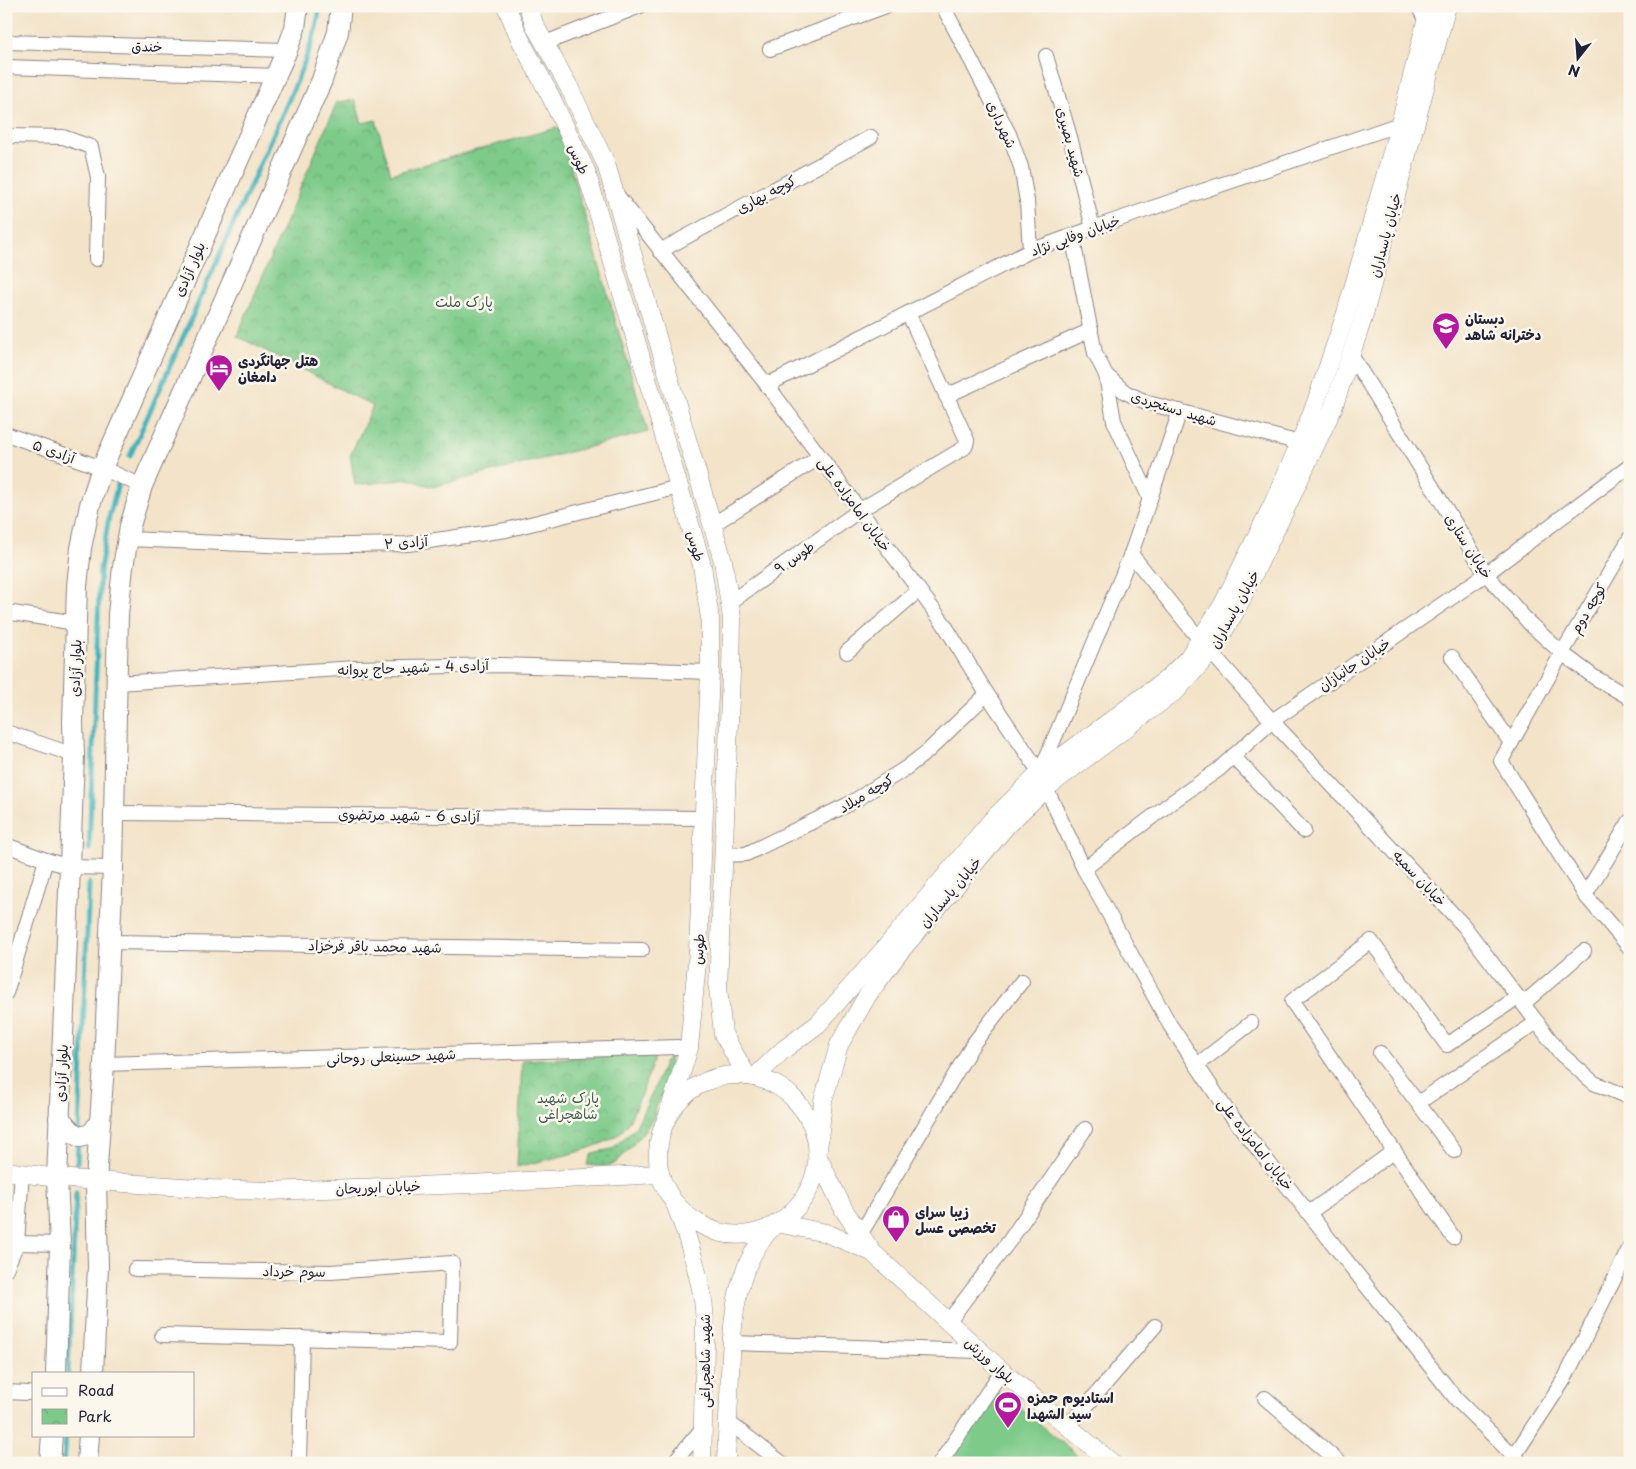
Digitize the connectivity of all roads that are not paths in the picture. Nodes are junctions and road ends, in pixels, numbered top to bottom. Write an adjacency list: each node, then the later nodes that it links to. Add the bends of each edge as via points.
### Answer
1 (298, 6): 13 (main road, بلوار آزادی)
2 (341, 6): 39 (main road, via 338,32 322,80)
3 (506, 6): 40 (street, طوس, via 520,41 586,171)
4 (528, 6): 11 (street, طوس)
5 (640, 6): 11 (street)
6 (886, 6): 12 (street)
7 (943, 6): 25 (street, شهرداری, via 1009,134 1021,167)
8 (1447, 6): 29 (street, خیابان پاسداران)
9 (1425, 11): 17 (street, خیابان پاسداران)
10 (6, 42): 13 (street, خندق)
11 (545, 43): 20 (street, طوس, via 606,164)
12 (770, 49)
13 (287, 50): 16 (main road, بلوار آزادی)
14 (1046, 56): 21 (street, شهید بصیری)
15 (6, 67): 16 (street, خندق)
16 (276, 76): 38 (main road, بلوار آزادی)
17 (1400, 124): 21 (street, خیابان وفایی نژاد); 35 (street, خیابان پاسداران, via 1346,313)
18 (6, 136): 26 (street, via 64,137 91,147 98,177)
19 (871, 137): 24 (street, کوچه بهاری)
20 (613, 190): 23 (street, طوس); 24 (street, خیابان امامزاده علی)
21 (1093, 228): 22 (street, خیابان وفایی نژاد)
22 (1072, 235): 25 (street, خیابان وفایی نژاد); 28 (street, شهید دستجردی)
23 (631, 246): 24 (street, via 643,243); 43 (street, طوس)
24 (658, 248): 31 (street, خیابان امامزاده علی)
25 (1030, 251): 27 (street, خیابان وفایی نژاد)
26 (96, 259)
27 (908, 313): 31 (street, خیابان وفایی نژاد); 32 (street, طوس ۹)
28 (1090, 330): 30 (street, شهید دستجردی, via 1095,353); 32 (street)
29 (1351, 355): 47 (street, خیابان ستاری); 52 (street, خیابان پاسداران, via 1333,408 1235,612)
30 (1106, 375): 33 (street, شهید دستجردی, via 1125,392 1148,403); 41 (street, via 1114,421)
31 (767, 385): 36 (street, خیابان امامزاده علی)
32 (946, 396): 42 (street, طوس ۹, via 967,440 964,448)
33 (1180, 411): 35 (street, شهید دستجردی); 41 (street)
34 (6, 434): 38 (street, آزادی ۵)
35 (1300, 443): 52 (street, خیابان پاسداران)
36 (820, 457): 42 (street, خیابان امامزاده علی); 43 (street)
37 (1630, 466): 47 (street, خیابان جانبازان)
38 (102, 468): 39 (street, آزادی ۵); 51 (main road, بلوار آزادی, via 81,548)
39 (142, 486): 45 (main road)
40 (679, 487): 45 (street, آزادی ۲, via 506,530 408,544 291,546); 56 (street, طوس, via 702,566 710,619)
41 (1150, 499): 46 (street)
42 (860, 510): 48 (street, خیابان امامزاده علی); 49 (street, طوس ۹)
43 (712, 525): 49 (street, طوس, via 723,561)
44 (1630, 538): 54 (street, کوچه دوم)
45 (128, 539): 57 (main road, via 118,614)
46 (1131, 554): 52 (street, خیابان سمیه); 65 (street)
47 (1486, 574): 54 (street, خیابان ستاری, via 1530,624); 60 (street, خیابان جانبازان)
48 (919, 590): 53 (street); 58 (street, خیابان امامزاده علی)
49 (729, 603): 71 (street, طوس, via 732,618 731,673)
50 (6, 612): 51 (street)
51 (76, 623): 63 (main road, بلوار آزادی)
52 (1206, 646): 60 (street, خیابان سمیه); 65 (street, خیابان پاسداران)
53 (847, 652)
54 (1562, 652): 59 (street, خیابان ستاری, via 1594,677); 62 (street, کوچه دوم)
55 (1452, 657): 62 (street)
56 (710, 672): 57 (street, آزادی 4 - شهید حاج پروانه, via 502,665 356,668); 67 (street, طوس)
57 (117, 683): 66 (main road)
58 (987, 694): 65 (street, خیابان امامزاده علی); 71 (street, کوچه میلاد, via 928,751 851,803 746,854)
59 (1630, 698)
60 (1272, 721): 64 (street, خیابان جانبازان); 83 (street, خیابان سمیه, via 1464,926)
61 (6, 732): 63 (street)
62 (1511, 743): 76 (street, کوچه دوم, via 1501,761)
63 (74, 755): 73 (main road, بلوار آزادی)
64 (1233, 756): 69 (street); 75 (street, خیابان جانبازان)
65 (1043, 781): 75 (street, خیابان امامزاده علی); 90 (street, خیابان پاسداران, via 991,821 818,1024); 99 (street, خیابان پاسداران, via 898,954 867,996 839,1045 823,1102)
66 (114, 813): 67 (street, آزادی 6 - شهید مرتضوی); 74 (main road)
67 (704, 818): 93 (street, طوس, via 698,951 689,1048)
68 (1630, 821): 76 (street)
69 (1304, 831)
70 (6, 844): 72 (street)
71 (724, 855): 90 (street, طوس, via 718,988 723,1034)
72 (46, 860): 73 (street); 82 (street)
73 (70, 867): 74 (street); 94 (main road, بلوار آزادی)
74 (113, 868): 77 (main road)
75 (1084, 869): 89 (street, خیابان امامزاده علی, via 1170,1024)
76 (1585, 895): 78 (street)
77 (109, 942): 79 (street, شهید محمد باقر فرخزاد); 88 (main road)
78 (1630, 948)
79 (642, 950)
80 (1584, 951): 83 (street)
81 (1022, 981): 107 (street, via 973,1044)
82 (6, 993)
83 (1520, 1001): 84 (street, خیابان سمیه); 97 (street, via 1446,1045 1371,941 1292,1000)
84 (1537, 1022): 91 (street, خیابان سمیه, via 1561,1054 1594,1083); 92 (street)
85 (1252, 1023): 89 (street)
86 (678, 1048): 88 (street, شهید حسینعلی روحانی)
87 (1380, 1053): 92 (street)
88 (104, 1064): 95 (main road)
89 (1197, 1065): 105 (street, خیابان امامزاده علی, via 1226,1109)
90 (751, 1077): 93 (street, via 732,1075 702,1083 677,1102); 99 (street, via 778,1086 801,1106 815,1134)
91 (1630, 1096)
92 (1418, 1103): 98 (street)
93 (668, 1115): 101 (street, via 658,1145)
94 (59, 1118): 95 (main road, via 80,1137 91,1134); 102 (main road, بلوار آزادی)
95 (100, 1122): 103 (main road)
96 (1085, 1129): 115 (street, via 1010,1240)
97 (1394, 1151): 105 (street); 108 (street)
98 (1454, 1151)
99 (817, 1153): 106 (street, via 813,1180 807,1194); 107 (street, via 844,1210)
100 (14, 1172): 102 (street, خیابان ابوریحان); 109 (street)
101 (660, 1174): 103 (street, خیابان ابوریحان, via 267,1190); 104 (street)
102 (57, 1178): 103 (street, خیابان ابوریحان); 110 (main road, بلوار آزادی)
103 (96, 1181): 122 (main road, via 98,1267)
104 (675, 1203): 106 (street, via 698,1224 727,1234 759,1231); 128 (street, شهید شاهچراغی, via 687,1233 704,1307)
105 (1309, 1213): 132 (street, خیابان امامزاده علی, via 1457,1400)
106 (776, 1225): 112 (street, via 826,1233); 119 (street, شهید شاهچراغی, via 762,1239 744,1272 737,1293)
107 (860, 1235): 112 (street)
108 (1453, 1237)
109 (17, 1243): 110 (street); 114 (street)
110 (60, 1244): 121 (main road, بلوار آزادی)
111 (1630, 1247): 132 (street, via 1565,1378)
112 (872, 1252): 115 (street, بلوار ورزش)
113 (135, 1269): 118 (street, سوم خرداد, via 331,1272 452,1263 450,1342)
114 (6, 1270)
115 (948, 1322): 120 (street, بلوار ورزش)
116 (1155, 1326): 129 (street)
117 (162, 1335): 118 (street)
118 (302, 1338): 135 (street)
119 (732, 1343): 120 (street); 127 (street, شهید شاهچراغی)
120 (979, 1351): 123 (street, بلوار ورزش)
121 (56, 1372)
122 (93, 1372)
123 (1002, 1372): 129 (street, بلوار ورزش); 140 (street)
124 (6, 1392): 125 (street)
125 (28, 1393)
126 (1265, 1398): 142 (street)
127 (728, 1422): 128 (street); 138 (street, شهید شاهچراغی); 139 (street)
128 (703, 1424): 136 (street); 137 (street, شهید شاهچراغی)
129 (1069, 1426): 141 (street, بلوار ورزش)
130 (52, 1436): 133 (main road)
131 (89, 1436): 134 (main road)
132 (1518, 1459)
133 (50, 1463)
134 (88, 1463)
135 (299, 1463)
136 (672, 1463)
137 (702, 1463)
138 (726, 1463)
139 (782, 1463)
140 (940, 1463)
141 (1112, 1463)
142 (1340, 1463)

